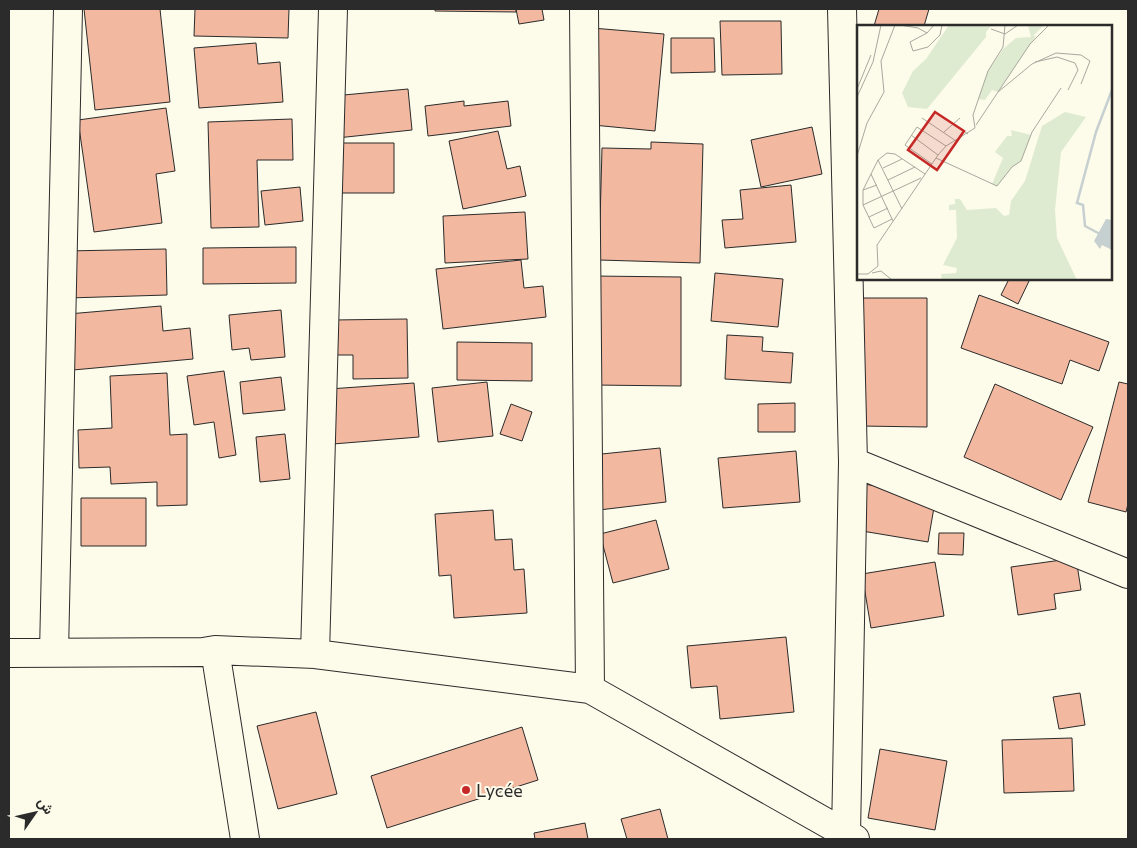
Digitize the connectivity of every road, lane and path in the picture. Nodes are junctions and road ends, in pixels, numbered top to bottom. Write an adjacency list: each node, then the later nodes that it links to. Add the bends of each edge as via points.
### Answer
1 (68, 9): 9 (street)
2 (333, 9): 10 (street)
3 (584, 9): 11 (street)
4 (842, 9): 5 (street)
5 (853, 462): 6 (street); 12 (street)
6 (1128, 574)
7 (216, 650): 9 (street); 10 (street); 13 (street)
8 (9, 653): 9 (street)
9 (54, 654)
10 (315, 654): 11 (street)
11 (590, 689): 12 (street)
12 (851, 837)
13 (245, 839)

